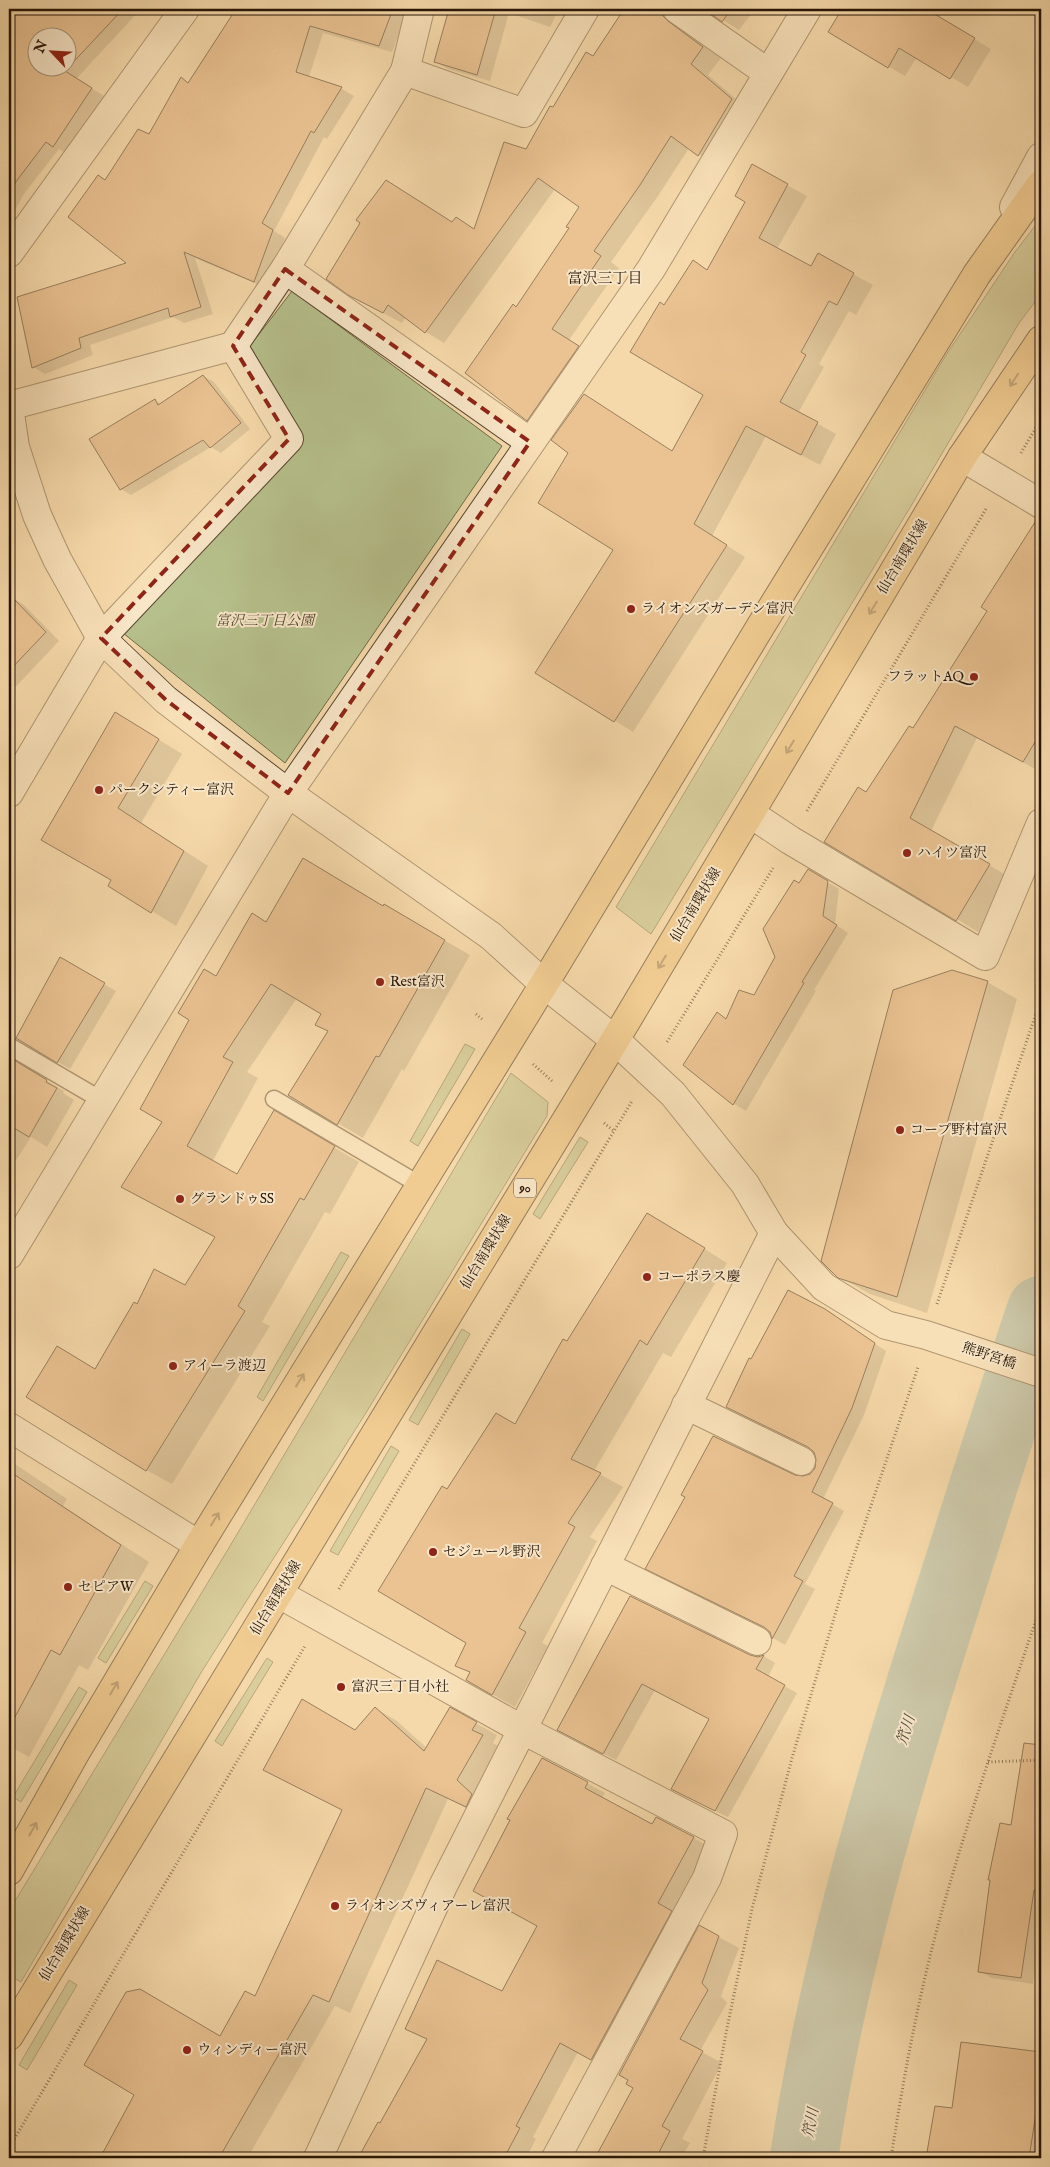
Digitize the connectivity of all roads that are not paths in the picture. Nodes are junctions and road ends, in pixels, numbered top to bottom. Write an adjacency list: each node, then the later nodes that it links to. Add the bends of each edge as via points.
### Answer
1 (185, 9): 10 (street)
2 (420, 9): 6 (street)
3 (586, 9): 6 (street, via 524,113)
4 (677, 9): 7 (street)
5 (807, 9): 7 (street)
6 (405, 71): 11 (street)
7 (768, 73): 16 (street, via 651,269)
8 (1041, 157): 12 (street)
9 (1041, 184): 12 (main road)
10 (9, 253)
11 (285, 269): 14 (street); 16 (street)
12 (976, 274): 24 (main road)
13 (1041, 340): 17 (main road, 仙台南環状線 / 90, one-way to 17)
14 (233, 346): 15 (street); 19 (street, via 289,439)
15 (9, 407): 19 (street, 熊野宮橋, via 15,447 37,515 57,560)
16 (530, 442): 21 (street)
17 (962, 457): 18 (street); 22 (main road, 仙台南環状線 / 90, one-way to 22)
18 (1041, 504)
19 (101, 638): 20 (street); 21 (street, 熊野宮橋, via 166,700)
20 (9, 792)
21 (288, 792): 24 (street, 熊野宮橋, via 491,936); 28 (street)
22 (751, 814): 23 (street, via 985,956); 25 (main road, 仙台南環状線 / 90, one-way to 25)
23 (1041, 823)
24 (544, 984): 25 (street, 熊野宮橋); 29 (main road)
25 (615, 1040): 30 (street, 熊野宮橋, via 673,1094 745,1184); 38 (main road, 仙台南環状線 / 90)
26 (9, 1046): 28 (lane)
27 (274, 1099): 29 (lane)
28 (103, 1101): 31 (street)
29 (420, 1185): 36 (main road, one-way to 29)
30 (774, 1233): 32 (street, 熊野宮橋, via 824,1287 886,1325 932,1336); 33 (street)
31 (9, 1255)
32 (1041, 1373)
33 (686, 1405): 35 (street); 37 (street)
34 (9, 1427): 36 (street)
35 (801, 1460)
36 (199, 1545): 41 (main road, one-way to 36)
37 (605, 1566): 39 (street); 40 (street)
38 (279, 1594): 40 (street); 42 (main road, 仙台南環状線 / 90)
39 (757, 1641)
40 (522, 1730): 43 (street, via 443,1886); 44 (street, via 723,1834 707,1878)
41 (9, 1871)
42 (9, 2036)
43 (318, 2158)
44 (556, 2158)

